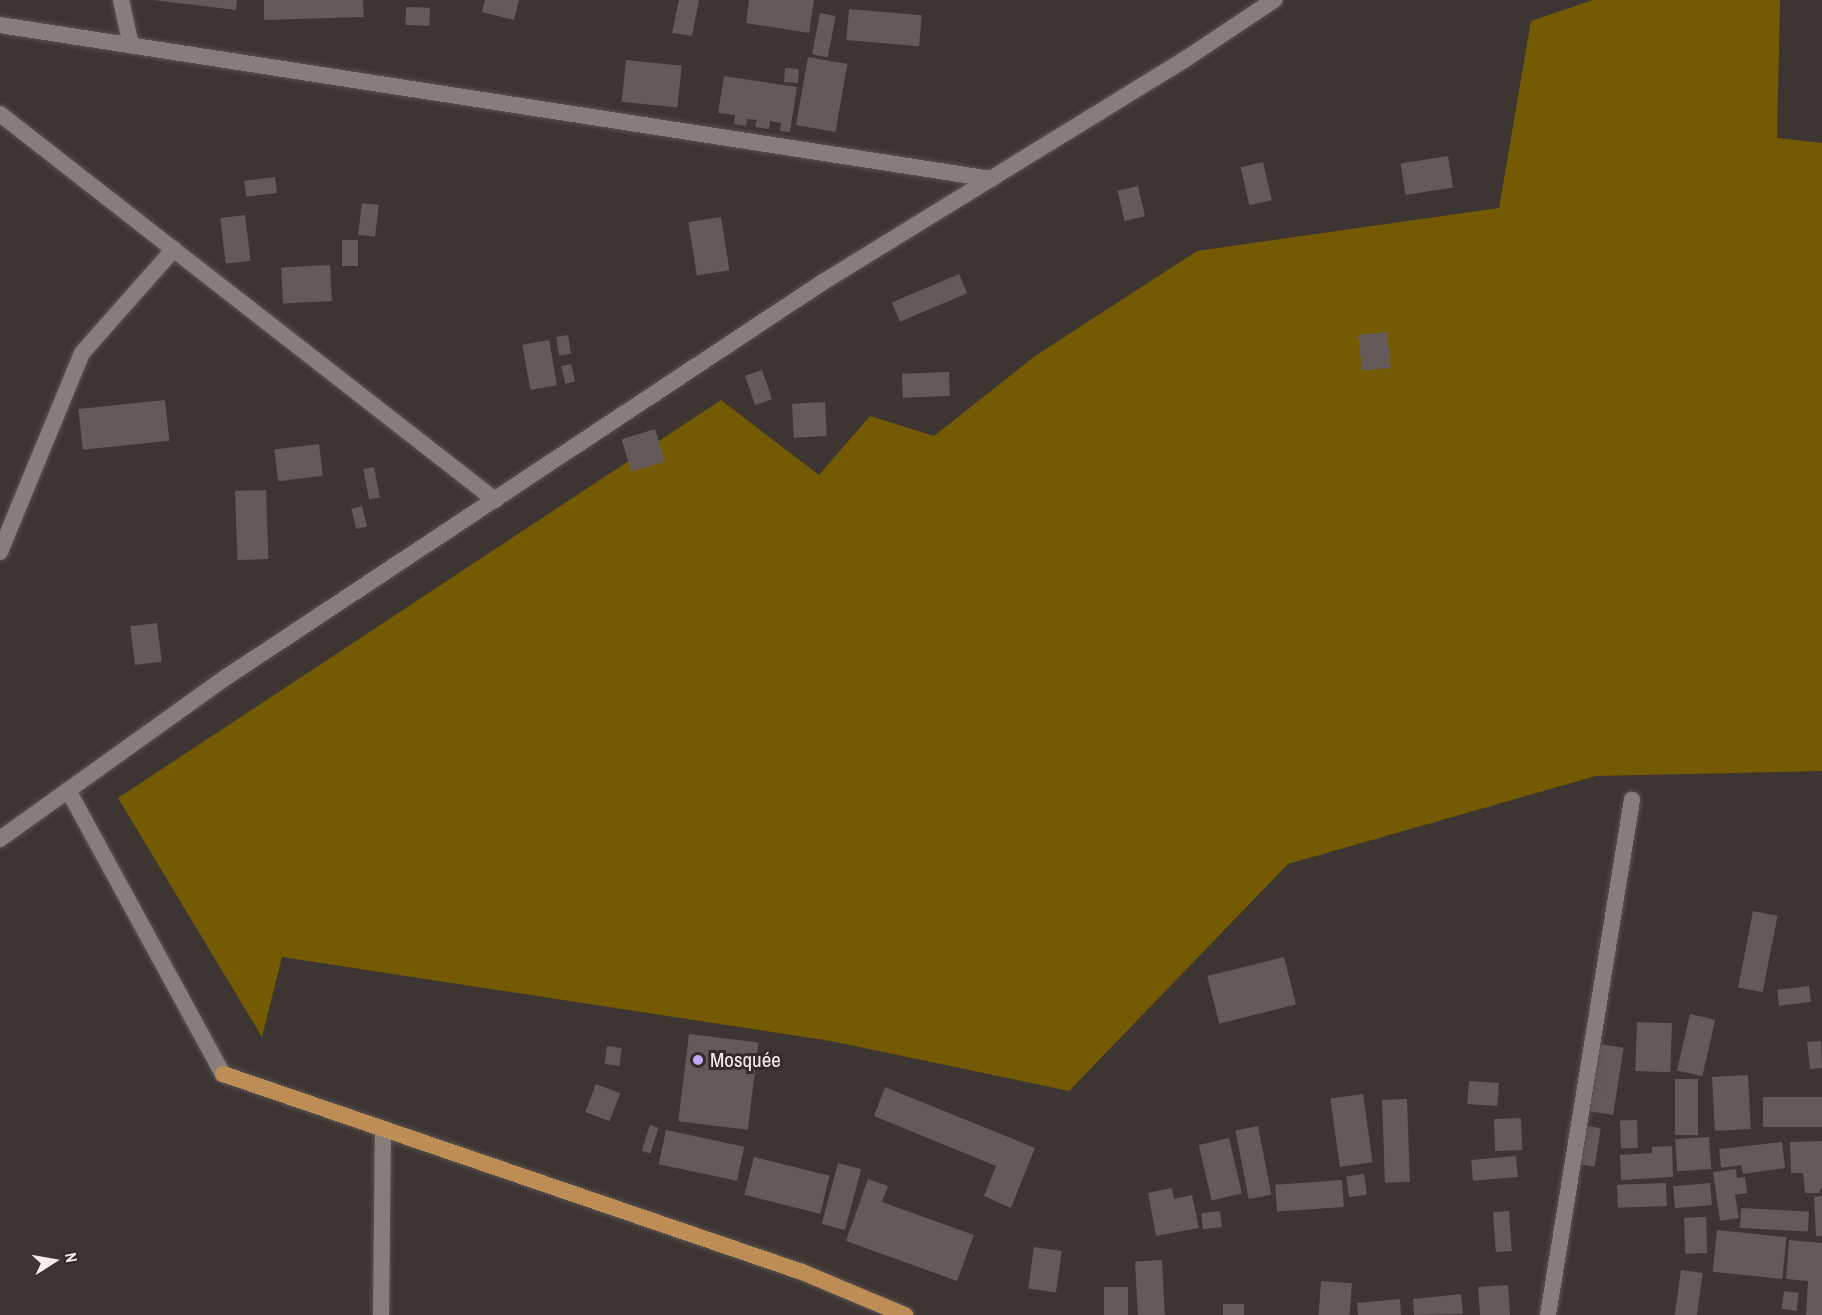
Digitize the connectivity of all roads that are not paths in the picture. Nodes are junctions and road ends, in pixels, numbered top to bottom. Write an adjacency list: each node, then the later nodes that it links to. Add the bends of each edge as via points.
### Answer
1 (121, 0): 4 (street)
2 (1274, 0): 6 (street)
3 (0, 25): 4 (street)
4 (131, 45): 6 (street)
5 (0, 114): 7 (street)
6 (991, 179): 8 (street, via 823,282)
7 (174, 249): 8 (street); 9 (street, via 82,353)
8 (495, 500): 10 (street, via 228,676)
9 (0, 552)
10 (68, 790): 12 (street); 13 (street)
11 (1632, 800): 17 (street)
12 (0, 839)
13 (223, 1074): 14 (main road)
14 (383, 1130): 15 (street); 16 (main road, via 802,1272)
15 (381, 1315)
16 (905, 1315)
17 (1548, 1315)

